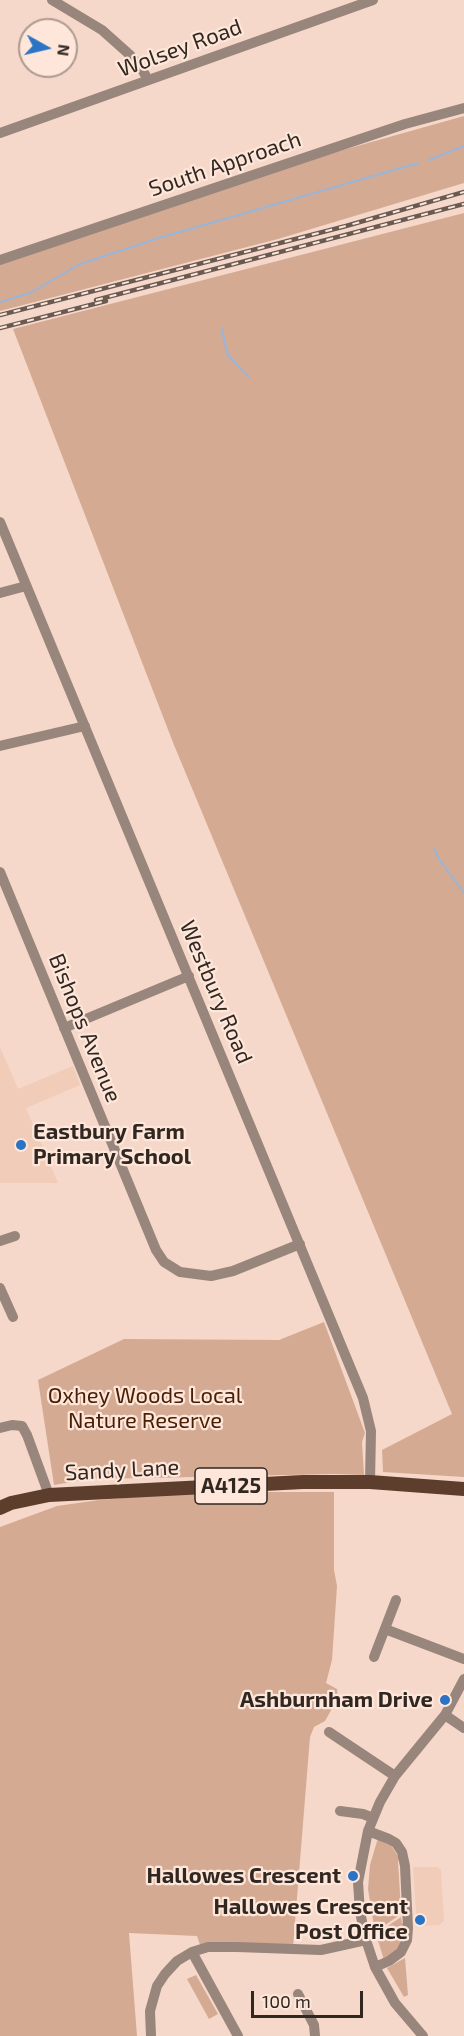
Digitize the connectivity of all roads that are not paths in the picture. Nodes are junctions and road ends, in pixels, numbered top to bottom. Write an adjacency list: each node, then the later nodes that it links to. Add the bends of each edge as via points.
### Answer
1 (52, 0): 3 (street, via 102,30 130,55)
2 (373, 0): 3 (street, Wolsey Road)
3 (148, 80): 5 (street, Wolsey Road)
4 (464, 108): 6 (street, South Approach, via 405,124)
5 (0, 133)
6 (0, 260)
7 (0, 522): 8 (street, Westbury Road)
8 (26, 586): 9 (street); 10 (street, Westbury Road)
9 (0, 593)
10 (85, 726): 11 (street); 14 (street, Westbury Road)
11 (0, 747)
12 (0, 872): 13 (street, Bishops Avenue)
13 (5, 896): 15 (street, Bishops Avenue)
14 (189, 976): 15 (street); 18 (street, Westbury Road)
15 (64, 1028): 18 (street, Bishops Avenue, via 156,1250 169,1267 195,1275 221,1275)
16 (15, 1236): 17 (street)
17 (0, 1240)
18 (300, 1244): 22 (street, Westbury Road, via 370,1418)
19 (0, 1288): 20 (street)
20 (13, 1317)
21 (0, 1428): 24 (street, via 22,1426)
22 (370, 1482): 23 (main road, Sandy Lane / A4125); 24 (main road, Sandy Lane / A4125)
23 (464, 1489)
24 (49, 1495): 25 (main road, Sandy Lane / A4125)
25 (0, 1508)
26 (396, 1600): 27 (street)
27 (385, 1629): 28 (street); 29 (street)
28 (374, 1657)
29 (464, 1659)
30 (464, 1679): 31 (street)
31 (445, 1715): 32 (street); 34 (street)
32 (464, 1728)
33 (329, 1732): 34 (street)
34 (394, 1776): 36 (street)
35 (340, 1811): 36 (street)
36 (373, 1818): 37 (street)
37 (368, 1831): 38 (street, via 358,1882); 40 (street, via 396,1843 405,1866 407,1940 401,1952)
38 (366, 1940): 39 (street, via 321,1950 208,1947); 40 (street)
39 (192, 1952): 42 (street, via 177,1961 157,1986 150,2011); 43 (street)
40 (375, 1967): 45 (street, via 395,2003)
41 (298, 1994): 44 (street, via 314,2025)
42 (151, 2036)
43 (238, 2036)
44 (315, 2036)
45 (423, 2036)

